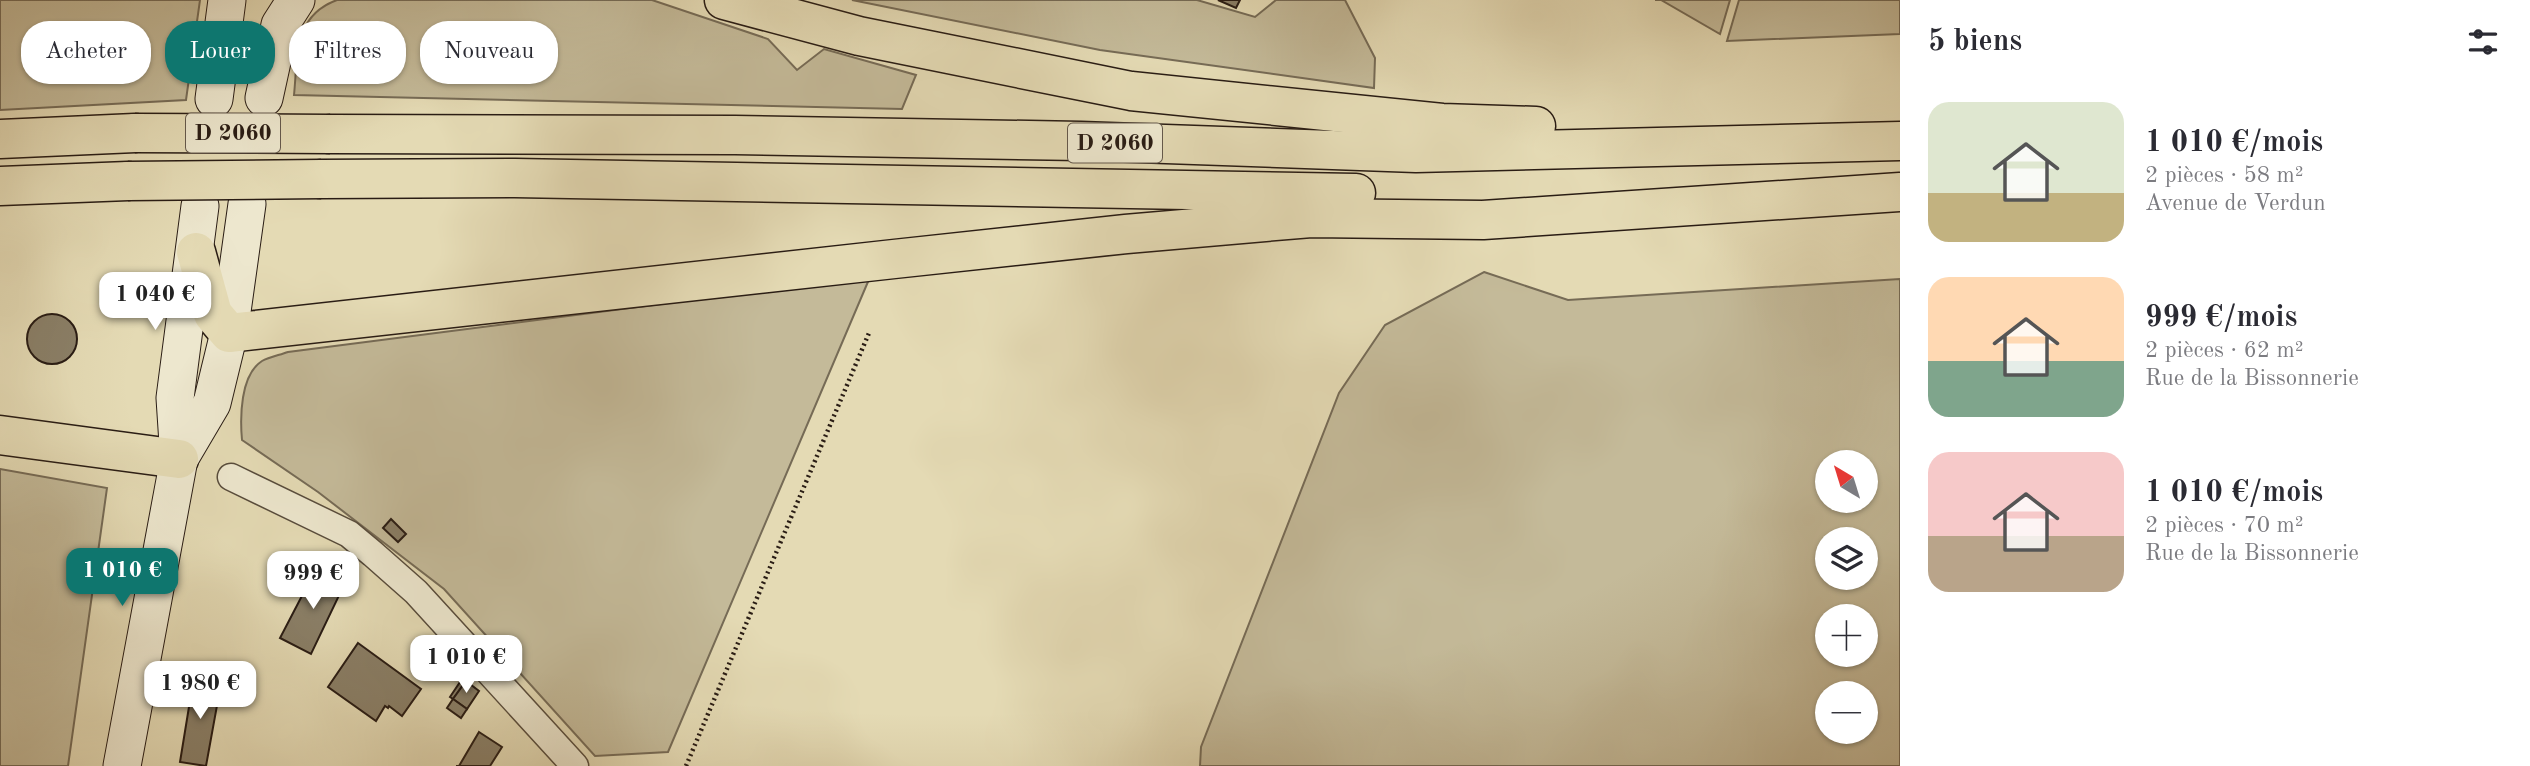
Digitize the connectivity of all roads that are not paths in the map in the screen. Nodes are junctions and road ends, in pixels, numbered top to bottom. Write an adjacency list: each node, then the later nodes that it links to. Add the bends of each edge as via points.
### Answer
1 (228, 0): 5 (main road)
2 (296, 0): 4 (main road, via 280,25)
3 (724, 0): 8 (highway, via 859,36 1131,91 1442,123 1583,127)
4 (264, 98)
5 (214, 99)
6 (0, 139): 8 (highway, D 2060, bridge, via 135,133 749,135 1416,153)
7 (1900, 141): 8 (highway, D 2060)
8 (1753, 146)
9 (0, 186): 10 (highway, D 2060, bridge, via 528,178 1566,196)
10 (1885, 192): 14 (highway, via 1483,220 1311,218 1126,234)
11 (247, 204): 14 (main road)
12 (200, 206): 13 (main road)
13 (196, 252): 14 (highway, via 213,314); 16 (main road, via 175,398)
14 (229, 333): 16 (main road, via 212,403)
15 (0, 435): 16 (highway)
16 (179, 459): 18 (main road)
17 (231, 477): 19 (street, via 349,534 373,554 416,592)
18 (122, 766)
19 (575, 766)

